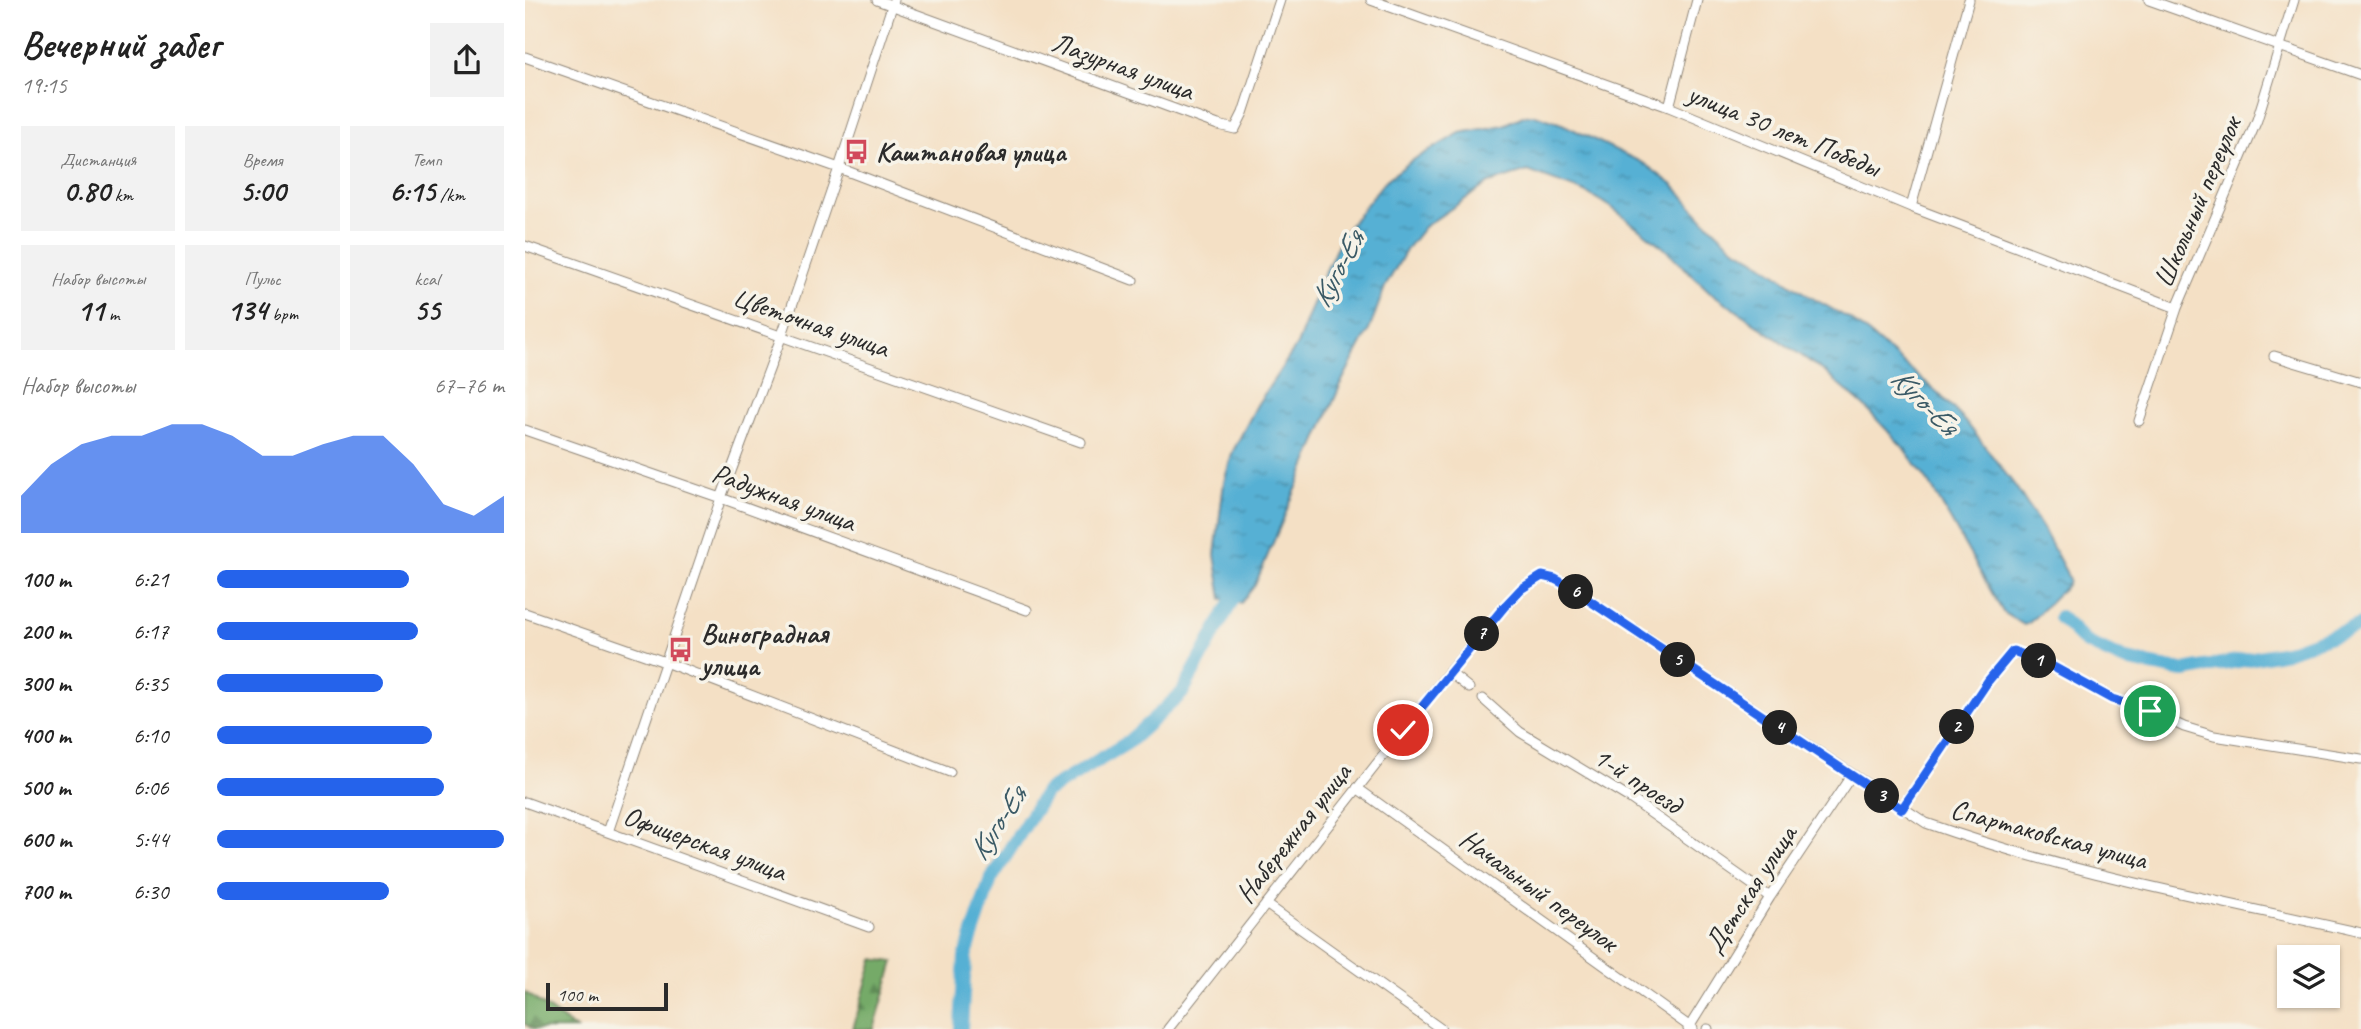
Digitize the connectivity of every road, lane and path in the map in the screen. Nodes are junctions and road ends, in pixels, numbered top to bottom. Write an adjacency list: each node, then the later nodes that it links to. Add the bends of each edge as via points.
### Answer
1 (877, 0): 8 (street, Лазурная улица)
2 (1280, 0): 8 (street, Лазурная улица, via 1235,129)
3 (1371, 0): 12 (street, улица 30 лет Победы)
4 (1697, 0): 12 (street)
5 (1969, 0): 14 (street)
6 (2149, 0): 9 (street)
7 (2294, 0): 9 (street, Школьный переулок)
8 (893, 3): 13 (street)
9 (2281, 46): 11 (street); 17 (street, Школьный переулок, via 2257,120)
10 (525, 57): 13 (street)
11 (2361, 75)
12 (1669, 107): 14 (street, улица 30 лет Победы)
13 (839, 168): 16 (street); 18 (street)
14 (1911, 207): 17 (street, улица 30 лет Победы)
15 (525, 246): 18 (street, Цветочная улица)
16 (1133, 280)
17 (2177, 308): 21 (street, Школьный переулок)
18 (782, 335): 23 (street, Цветочная улица); 24 (street)
19 (2274, 356): 20 (street)
20 (2361, 382)
21 (2139, 421)
22 (525, 430): 24 (street, Радужная улица)
23 (1081, 442)
24 (721, 498): 26 (street, Радужная улица); 28 (street)
25 (1542, 576): 29 (street, Набережная улица, via 1521,589); 34 (street, Спартаковская улица, via 1566,585)
26 (1027, 610)
27 (525, 613): 28 (street)
28 (665, 663): 33 (street); 38 (street)
29 (1449, 672): 30 (street); 35 (street, Набережная улица)
30 (1469, 688)
31 (1483, 699): 39 (street, 1-й проезд, via 1520,732 1630,799)
32 (2361, 759): 37 (street, via 2214,736 2184,727 2112,699 2048,664 2013,651)
33 (950, 772)
34 (1851, 776): 37 (street, Спартаковская улица); 39 (street, Детская улица)
35 (1357, 788): 40 (street, Набережная улица); 43 (street, Начальный переулок)
36 (525, 802): 38 (street, Офицерская улица)
37 (1902, 809): 42 (street, Спартаковская улица, via 1969,839 2082,870)
38 (608, 832): 41 (street, Офицерская улица)
39 (1770, 897): 43 (street, Детская улица)
40 (1266, 904): 44 (street, Набережная улица); 45 (street)
41 (869, 927)
42 (2361, 933)
43 (1690, 1028)
44 (1168, 1029)
45 (1441, 1029)

